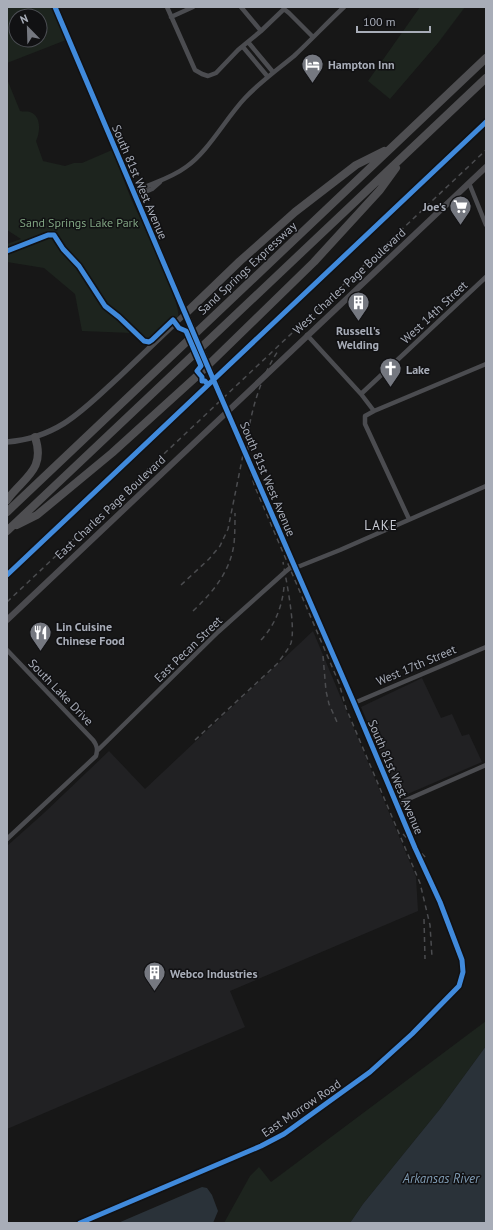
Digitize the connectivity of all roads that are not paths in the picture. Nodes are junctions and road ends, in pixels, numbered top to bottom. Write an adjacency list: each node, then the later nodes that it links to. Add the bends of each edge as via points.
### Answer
1 (55, 7): 19 (street, South 81st West Avenue)
2 (167, 7): 6 (street)
3 (193, 7): 6 (street)
4 (241, 7): 7 (street)
5 (344, 7): 8 (street)
6 (171, 17): 10 (street, via 195,70 202,74 208,76 216,73)
7 (261, 32): 8 (street, via 284,9); 9 (street)
8 (313, 37): 12 (street)
9 (248, 42): 10 (street); 12 (street)
10 (243, 47): 13 (street)
11 (486, 58): 15 (highway, Sand Springs Expressway)
12 (273, 72): 13 (street)
13 (268, 76): 19 (street, via 244,99 194,161 174,175 149,184)
14 (486, 78): 16 (highway)
15 (394, 146): 22 (highway, via 356,165 295,212); 33 (highway, Sand Springs Expressway)
16 (407, 153): 25 (highway, via 380,190 314,262); 35 (highway)
17 (486, 167): 18 (main road, West Charles Page Boulevard)
18 (469, 183): 20 (street); 23 (main road, West Charles Page Boulevard)
19 (135, 194): 22 (street, South 81st West Avenue)
20 (486, 225)
21 (486, 276): 26 (street, West 14th Street)
22 (186, 313): 25 (street, South 81st West Avenue); 29 (street, via 77,415 53,430)
23 (308, 335): 26 (street); 27 (main road, West Charles Page Boulevard)
24 (486, 364): 28 (street)
25 (208, 365): 27 (street, South 81st West Avenue); 35 (highway, via 138,431 37,515)
26 (361, 394): 28 (street)
27 (228, 411): 36 (street, South 81st West Avenue); 37 (main road, East Charles Page Boulevard)
28 (374, 411): 34 (street, via 365,416 365,424)
29 (35, 437): 30 (street); 32 (highway, via 39,447 36,467)
30 (7, 442)
31 (486, 486): 34 (street, East Pecan Street)
32 (7, 500)
33 (7, 512)
34 (409, 519): 36 (street, East Pecan Street)
35 (7, 530)
36 (295, 568): 40 (street, South 81st West Avenue); 41 (street, East Pecan Street, via 285,572 224,627)
37 (7, 620)
38 (486, 647): 40 (street, West 17th Street)
39 (7, 650): 41 (street, South Lake Drive, via 97,744)
40 (354, 702): 43 (street, South 81st West Avenue)
41 (98, 750): 44 (street, East Pecan Street, via 96,756)
42 (486, 765): 43 (street)
43 (397, 804): 45 (street, South 81st West Avenue)
44 (7, 839)
45 (462, 960): 46 (street, East Morrow Road, via 463,972 459,986 412,1034 370,1072 289,1130 262,1146)
46 (80, 1223)

